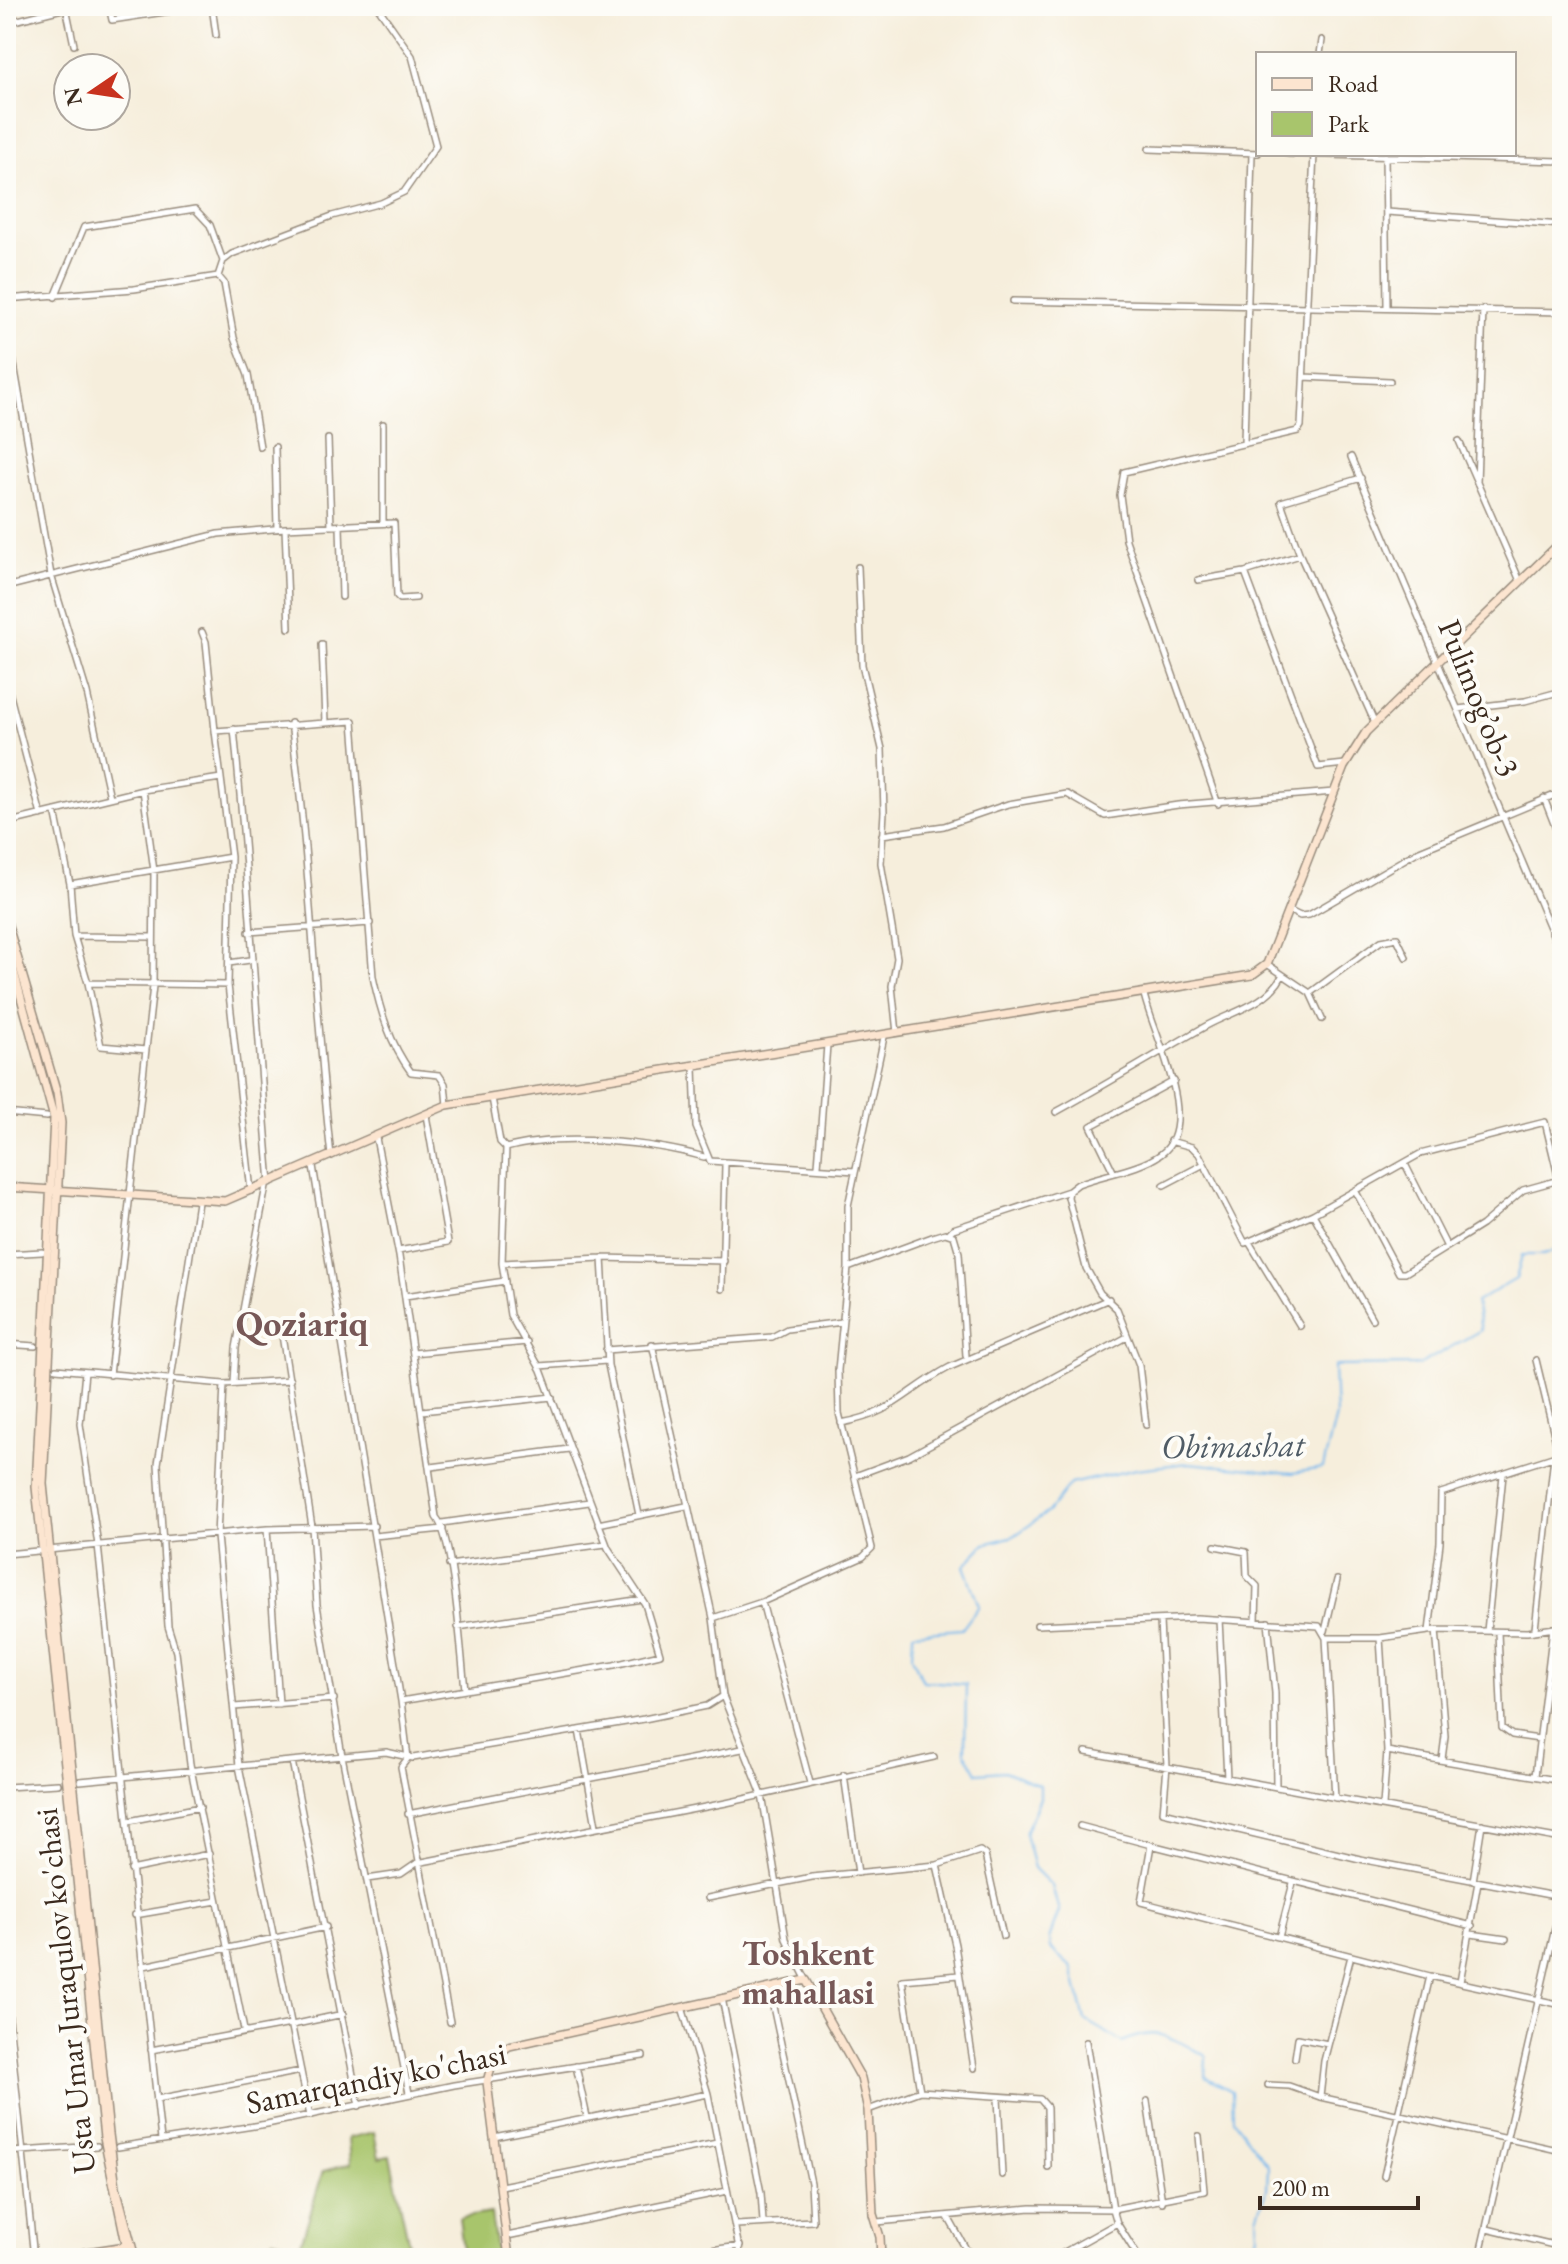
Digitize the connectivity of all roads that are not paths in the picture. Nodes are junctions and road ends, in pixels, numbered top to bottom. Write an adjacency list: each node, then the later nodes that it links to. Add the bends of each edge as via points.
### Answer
1 (109, 6): 2 (street, via 112,20)
2 (203, 6)
3 (212, 6): 7 (street)
4 (377, 6): 19 (street, via 412,56 436,146 404,192)
5 (66, 7): 6 (street); 9 (street)
6 (7, 21)
7 (216, 35)
8 (1322, 40): 10 (street)
9 (74, 45)
10 (1320, 52)
11 (1149, 149): 12 (street)
12 (1255, 153): 25 (street)
13 (1314, 156): 26 (street)
14 (1385, 156): 17 (street)
15 (1414, 156): 16 (street)
16 (1562, 161)
17 (1387, 212): 18 (street); 24 (street)
18 (1562, 225)
19 (223, 261): 20 (street); 21 (street, via 210,225 195,209 84,227)
20 (218, 276): 21 (street); 36 (street, via 248,375)
21 (55, 297): 22 (street)
22 (6, 299)
23 (1013, 301): 25 (street)
24 (1387, 306): 26 (street); 27 (street)
25 (1246, 307): 26 (street); 35 (street)
26 (1309, 307): 30 (street)
27 (1483, 309): 28 (street); 40 (street)
28 (1562, 312)
29 (6, 319): 50 (street)
30 (1304, 377): 31 (street); 35 (street, via 1298,431)
31 (1390, 381)
32 (383, 424): 41 (street)
33 (328, 439): 42 (street)
34 (1459, 441): 40 (street)
35 (1244, 443): 75 (street, via 1124,472 1120,495 1126,540)
36 (260, 447)
37 (275, 447): 45 (street)
38 (1351, 457): 39 (street, Pulimog’ob-3)
39 (1361, 478): 47 (street, via 1281,502); 59 (street, Pulimog’ob-3)
40 (1477, 483): 52 (street)
41 (383, 522): 43 (street); 55 (street, via 396,527 397,596)
42 (331, 526): 43 (street); 44 (street)
43 (340, 526): 54 (street)
44 (285, 528): 45 (street); 56 (street)
45 (277, 529): 50 (street, via 218,534)
46 (1562, 541): 52 (main road)
47 (1300, 555): 49 (street); 63 (street)
48 (858, 567): 80 (street, via 862,665 882,749)
49 (1245, 572): 51 (street); 68 (street, via 1318,767)
50 (51, 575): 53 (street); 73 (street, via 87,693)
51 (1198, 580)
52 (1520, 581): 59 (main road)
53 (6, 587)
54 (342, 597)
55 (416, 598)
56 (289, 628)
57 (202, 632): 67 (street)
58 (322, 644): 64 (street)
59 (1438, 659): 62 (street, Pulimog’ob-3); 63 (main road)
60 (6, 680): 77 (street)
61 (1562, 691): 62 (street)
62 (1458, 709): 78 (street, Pulimog’ob-3)
63 (1374, 721): 68 (main road)
64 (325, 722): 65 (street); 87 (street, via 353,721)
65 (291, 723): 66 (street); 88 (street)
66 (234, 729): 67 (street); 89 (street, via 245,821)
67 (215, 731): 69 (street)
68 (1346, 763): 71 (main road)
69 (221, 778): 70 (street); 82 (street)
70 (143, 790): 73 (street); 83 (street)
71 (1335, 792): 75 (street); 85 (main road)
72 (1562, 792): 74 (street)
73 (110, 797): 76 (street)
74 (1544, 798): 78 (street); 81 (street)
75 (1218, 804): 80 (street, via 1105,816 1067,794 1008,804 944,826)
76 (55, 811): 77 (street); 84 (street)
77 (41, 815): 79 (street)
78 (1501, 815): 85 (street, via 1417,852 1309,915); 93 (street, Pulimog’ob-3)
79 (6, 823)
80 (882, 835): 105 (street, via 881,863 897,958 892,986)
81 (1562, 844)
82 (231, 857): 83 (street); 96 (street)
83 (154, 871): 84 (street); 91 (street)
84 (70, 884): 90 (street)
85 (1287, 909): 97 (main road)
86 (6, 919): 134 (main road, via 57,1093 61,1123)
87 (370, 923): 88 (street); 113 (street, via 373,977 386,1023 411,1072 439,1075)
88 (310, 927): 89 (street); 121 (street)
89 (249, 932): 95 (street)
90 (74, 936): 91 (street); 100 (street)
91 (152, 937): 99 (street)
92 (6, 943): 134 (main road, via 50,1092)
93 (1562, 956)
94 (1406, 957): 102 (street, via 1397,938 1381,941)
95 (250, 960): 96 (street); 131 (street)
96 (229, 963): 101 (street)
97 (1267, 964): 98 (street); 103 (main road, via 1252,975)
98 (1282, 976): 102 (street); 109 (street, via 1253,1004)
99 (152, 982): 100 (street); 101 (street); 108 (street)
100 (88, 983): 108 (street, via 101,1046)
101 (228, 985): 136 (street)
102 (1310, 993): 104 (street)
103 (1144, 994): 105 (main road); 109 (street)
104 (1322, 1019)
105 (897, 1034): 106 (main road)
106 (884, 1037): 107 (main road); 128 (street)
107 (827, 1045): 110 (main road); 127 (street)
108 (146, 1050): 138 (street)
109 (1164, 1052): 111 (street); 114 (street)
110 (694, 1067): 112 (main road); 122 (street, via 696,1127)
111 (1174, 1081): 119 (street); 129 (street, via 1091,1126)
112 (492, 1098): 113 (main road); 120 (street, via 500,1142)
113 (447, 1105): 116 (main road)
114 (1056, 1112)
115 (6, 1113): 117 (street)
116 (426, 1115): 118 (main road); 144 (street, via 448,1242)
117 (47, 1117)
118 (376, 1138): 121 (main road); 144 (street)
119 (1170, 1141): 124 (street, via 1192,1147); 129 (street, via 1159,1155)
120 (506, 1148): 122 (street, via 643,1142); 149 (street)
121 (331, 1157): 126 (main road)
122 (705, 1157): 123 (street)
123 (725, 1164): 127 (street); 148 (street)
124 (1204, 1164): 132 (street); 142 (street, via 1243,1242)
125 (1405, 1164): 130 (street, via 1438,1147 1545,1122); 137 (street); 143 (street)
126 (313, 1166): 131 (main road); 190 (street)
127 (818, 1166): 128 (street)
128 (855, 1171): 150 (street, via 848,1206)
129 (1113, 1171): 135 (street)
130 (1561, 1180): 143 (street, via 1523,1190)
131 (268, 1185): 136 (main road); 175 (street)
132 (1164, 1185)
133 (6, 1187): 134 (main road)
134 (55, 1191): 138 (main road); 200 (main road, Usta Umar Juraqulov ko'chasi, via 43,1484)
135 (1069, 1191): 141 (street); 154 (street, via 1086,1268)
136 (251, 1192): 139 (main road, via 225,1201)
137 (1356, 1192): 140 (street); 143 (street, via 1399,1273)
138 (130, 1196): 139 (main road); 172 (street)
139 (198, 1202): 173 (street)
140 (1313, 1214): 142 (street); 155 (street)
141 (949, 1233): 150 (street); 166 (street, via 959,1253)
142 (1249, 1242): 157 (street)
143 (1447, 1247)
144 (398, 1251): 153 (street)
145 (42, 1252): 146 (street)
146 (6, 1254)
147 (602, 1258): 148 (street); 149 (street); 164 (street)
148 (724, 1261): 152 (street)
149 (502, 1263): 151 (street)
150 (848, 1268): 156 (street)
151 (505, 1281): 153 (street); 160 (street, via 510,1315)
152 (722, 1289)
153 (405, 1296): 165 (street)
154 (1109, 1299): 159 (street); 179 (street, via 950,1367 882,1413)
155 (1372, 1319)
156 (842, 1322): 162 (street, via 787,1329 772,1337); 179 (street, via 837,1388)
157 (1300, 1326)
158 (282, 1335): 174 (street)
159 (1127, 1337): 180 (street, via 1139,1365); 185 (street, via 909,1456)
160 (527, 1342): 165 (street); 169 (street)
161 (6, 1344): 163 (street)
162 (652, 1344): 164 (street); 187 (street)
163 (35, 1346)
164 (606, 1350): 168 (street)
165 (413, 1353): 178 (street)
166 (966, 1356)
167 (1536, 1360): 182 (street)
168 (607, 1361): 169 (street); 188 (street)
169 (539, 1366): 177 (street)
170 (56, 1369): 171 (street)
171 (85, 1372): 172 (street); 198 (street, via 80,1424)
172 (110, 1375): 173 (street)
173 (170, 1380): 176 (street); 196 (street, via 158,1464)
174 (290, 1380): 175 (street); 192 (street)
175 (234, 1383): 176 (street)
176 (224, 1384): 194 (street)
177 (552, 1397): 178 (street); 181 (street)
178 (422, 1411): 183 (street)
179 (841, 1423): 185 (street)
180 (1146, 1425)
181 (570, 1449): 183 (street); 186 (street)
182 (1558, 1456): 184 (street); 215 (street)
183 (431, 1467): 191 (street, via 436,1517)
184 (1503, 1475): 216 (street, via 1441,1493); 217 (street)
185 (855, 1476): 205 (street, via 871,1541 869,1554)
186 (589, 1502): 189 (street); 191 (street)
187 (686, 1506): 188 (street); 206 (street)
188 (639, 1515): 189 (street)
189 (598, 1524): 197 (street)
190 (374, 1526): 192 (street); 195 (street)
191 (443, 1526): 195 (street); 202 (street)
192 (312, 1527): 193 (street); 223 (street, via 317,1605)
193 (267, 1529): 194 (street); 225 (street)
194 (217, 1536): 196 (street); 226 (street)
195 (374, 1536): 224 (street)
196 (163, 1538): 198 (street); 239 (street, via 168,1626)
197 (606, 1544): 202 (street); 204 (street)
198 (98, 1545): 200 (street); 242 (street)
199 (1215, 1546): 209 (street, via 1246,1552 1247,1576 1257,1586)
200 (46, 1549): 201 (street); 347 (main road, Usta Umar Juraqulov ko'chasi, via 109,2134)
201 (6, 1554)
202 (449, 1565): 212 (street)
203 (1337, 1580): 219 (street)
204 (642, 1599): 212 (street); 221 (street, via 660,1649 657,1656)
205 (762, 1602): 206 (street); 247 (street)
206 (713, 1618): 222 (street)
207 (1219, 1619): 208 (street); 209 (street); 243 (street)
208 (1160, 1621): 211 (street); 238 (street)
209 (1256, 1621): 210 (street)
210 (1268, 1622): 219 (street, via 1319,1626); 250 (street)
211 (1037, 1625)
212 (458, 1627): 221 (street)
213 (1562, 1627): 214 (street)
214 (1553, 1628): 215 (street); 228 (street)
215 (1535, 1629): 218 (street)
216 (1432, 1631): 217 (street); 220 (street); 235 (street, via 1445,1736)
217 (1487, 1631): 218 (street)
218 (1498, 1632): 228 (street, via 1502,1728)
219 (1326, 1634): 220 (street); 252 (street)
220 (1380, 1638): 230 (street)
221 (465, 1689): 224 (street)
222 (723, 1696): 227 (street, via 707,1706); 229 (street)
223 (334, 1699): 225 (street); 232 (street)
224 (401, 1701): 234 (street)
225 (279, 1704): 226 (street)
226 (234, 1707): 237 (street)
227 (579, 1730): 234 (street); 244 (street)
228 (1539, 1739): 241 (street)
229 (742, 1749): 244 (street); 251 (street)
230 (1387, 1751): 235 (street); 253 (street)
231 (1086, 1752): 238 (street)
232 (342, 1756): 234 (street, via 386,1752); 236 (street); 267 (street)
233 (934, 1757): 240 (street)
234 (408, 1758): 255 (street, via 401,1767)
235 (1442, 1759): 241 (street)
236 (292, 1761): 237 (street); 276 (street)
237 (239, 1766): 239 (street); 281 (street)
238 (1167, 1766): 243 (street); 268 (street, via 1163,1812)
239 (191, 1769): 242 (street); 254 (street)
240 (844, 1775): 247 (street); 266 (street)
241 (1535, 1776): 246 (street)
242 (123, 1778): 245 (street); 256 (street)
243 (1227, 1778): 250 (street)
244 (588, 1780): 255 (street); 258 (street)
245 (80, 1781)
246 (1562, 1781)
247 (810, 1783): 251 (street)
248 (58, 1784): 249 (street)
249 (6, 1787)
250 (1276, 1787): 252 (street)
251 (762, 1795): 258 (street); 269 (street)
252 (1335, 1798): 253 (street)
253 (1383, 1806): 257 (street)
254 (200, 1807): 256 (street); 262 (street)
255 (408, 1814): 263 (street)
256 (129, 1821): 265 (street)
257 (1482, 1824): 260 (street); 268 (street)
258 (596, 1826): 263 (street)
259 (1080, 1826): 261 (street)
260 (1562, 1839)
261 (1151, 1845): 270 (street); 279 (street, via 1141,1902)
262 (209, 1854): 265 (street); 273 (street)
263 (417, 1863): 267 (street, via 401,1874); 296 (street)
264 (937, 1865): 266 (street); 278 (street, via 983,1852); 285 (street)
265 (131, 1870): 274 (street)
266 (858, 1873): 269 (street)
267 (367, 1879): 312 (street)
268 (1475, 1881): 272 (street); 275 (street)
269 (778, 1883): 271 (street); 287 (street, via 786,1939)
270 (1293, 1883): 275 (street); 279 (street)
271 (708, 1898)
272 (1561, 1898): 292 (street)
273 (217, 1901): 274 (street); 282 (street)
274 (135, 1915): 284 (street)
275 (1472, 1926): 277 (street)
276 (326, 1927): 281 (street); 295 (street)
277 (1471, 1934): 280 (street); 288 (street)
278 (1003, 1936)
279 (1279, 1937): 283 (street)
280 (1506, 1939)
281 (275, 1941): 282 (street); 297 (street)
282 (226, 1949): 284 (street); 298 (street)
283 (1351, 1956): 286 (street); 300 (street)
284 (144, 1966): 301 (street)
285 (959, 1975): 305 (street); 309 (street, via 902,1980)
286 (1430, 1976): 288 (street); 320 (street)
287 (806, 1980): 289 (main road); 319 (main road, via 861,2078)
288 (1460, 1982): 292 (street)
289 (769, 1987): 291 (main road); 341 (street, via 811,2183 813,2221)
290 (6, 1991): 311 (street)
291 (722, 1998): 294 (main road); 341 (street)
292 (1540, 2000): 293 (street); 325 (street)
293 (1562, 2005)
294 (682, 2007): 307 (main road, via 509,2046 492,2062); 313 (street)
295 (343, 2014): 297 (street); 318 (street)
296 (450, 2022)
297 (292, 2024): 298 (street); 306 (street)
298 (244, 2030): 301 (street)
299 (1086, 2042): 339 (street)
300 (1328, 2044): 303 (street, via 1298,2038); 314 (street)
301 (151, 2050): 316 (street)
302 (643, 2056): 304 (street, Samarqandiy ko'chasi)
303 (1295, 2058)
304 (576, 2066): 307 (street, Samarqandiy ko'chasi); 322 (street)
305 (974, 2068)
306 (301, 2071): 316 (street); 321 (street)
307 (487, 2082): 312 (street, Samarqandiy ko'chasi); 324 (main road)
308 (1268, 2085): 314 (street)
309 (920, 2091): 315 (street); 319 (street)
310 (6, 2092): 311 (street)
311 (16, 2092): 330 (street)
312 (409, 2093): 318 (street, Samarqandiy ko'chasi)
313 (708, 2094): 322 (street); 327 (street)
314 (1320, 2097): 320 (street)
315 (998, 2098): 333 (street, via 1044,2102); 334 (street)
316 (157, 2099): 326 (street)
317 (1147, 2101): 338 (street)
318 (359, 2106): 321 (street, Samarqandiy ko'chasi)
319 (868, 2110): 342 (main road)
320 (1401, 2112): 325 (street); 335 (street)
321 (310, 2116): 326 (street, Samarqandiy ko'chasi)
322 (587, 2117): 324 (street)
323 (1199, 2136): 338 (street, via 1206,2187)
324 (494, 2137): 336 (main road)
325 (1507, 2137): 331 (street); 345 (street)
326 (161, 2140): 329 (street, Samarqandiy ko'chasi)
327 (717, 2143): 336 (street); 337 (street)
328 (97, 2146): 330 (street)
329 (118, 2147)
330 (24, 2151): 332 (street); 351 (street)
331 (1562, 2151)
332 (6, 2152)
333 (1048, 2167)
334 (1002, 2175)
335 (1384, 2176)
336 (501, 2186): 346 (main road)
337 (727, 2191): 344 (street); 346 (street)
338 (1162, 2202): 339 (street)
339 (1113, 2209): 340 (street, via 1031,2208); 343 (street)
340 (948, 2217): 342 (street); 359 (street)
341 (763, 2222): 344 (street)
342 (877, 2222): 358 (main road)
343 (1117, 2223): 360 (street); 361 (street)
344 (736, 2225): 348 (street)
345 (1487, 2229): 349 (street); 362 (street)
346 (507, 2236): 355 (main road)
347 (128, 2246): 352 (main road); 353 (main road, Usta Umar Juraqulov ko'chasi); 354 (main road, Usta Umar Juraqulov ko'chasi)
348 (740, 2246): 356 (street); 357 (street)
349 (1562, 2247)
350 (27, 2258): 351 (main road)
351 (36, 2258)
352 (49, 2258)
353 (129, 2258)
354 (135, 2258)
355 (509, 2258)
356 (651, 2258)
357 (741, 2258)
358 (881, 2258)
359 (971, 2258)
360 (1054, 2258)
361 (1139, 2258)
362 (1479, 2258)

